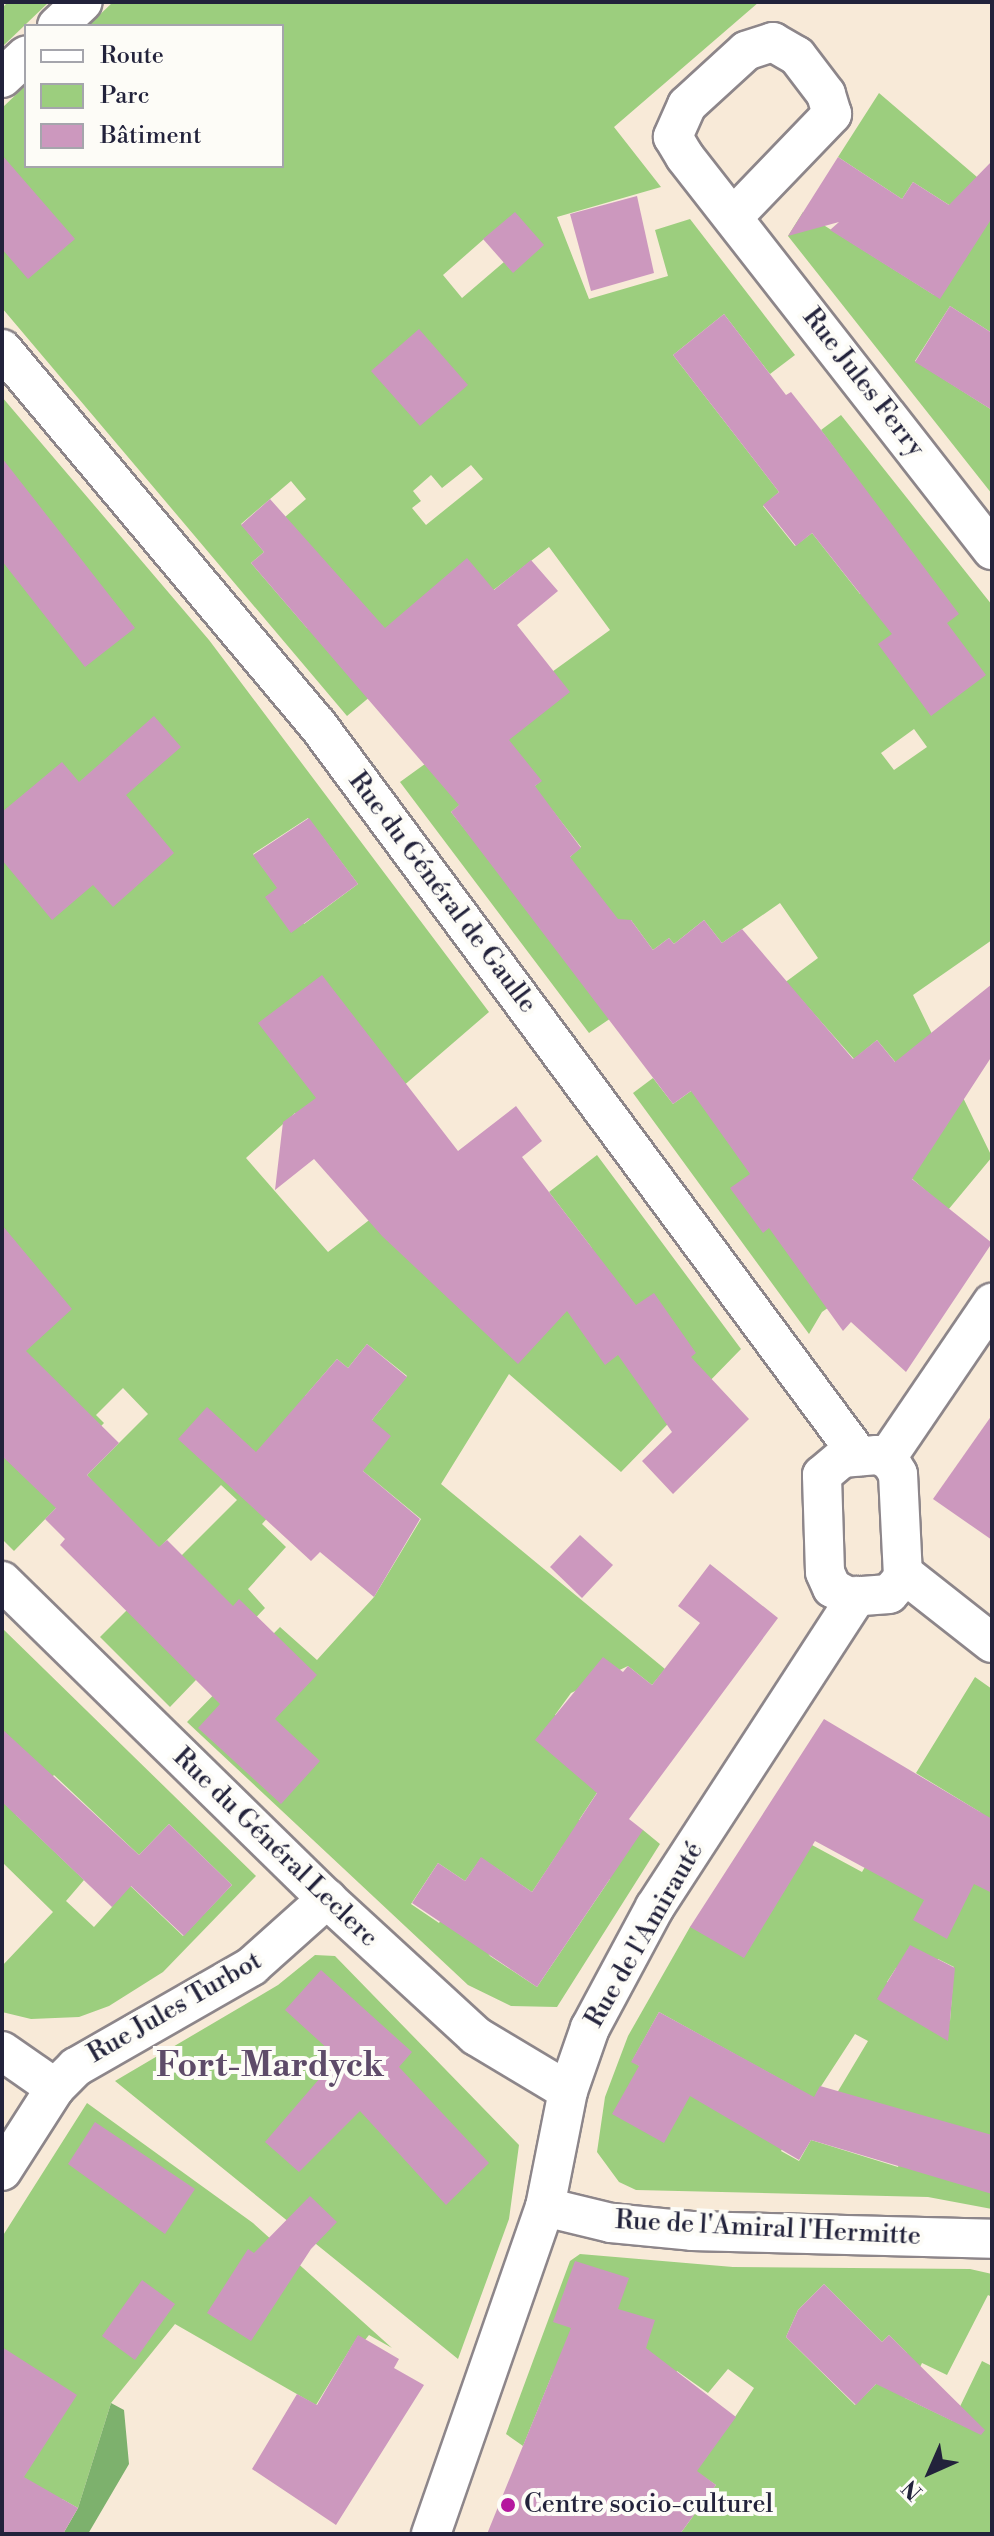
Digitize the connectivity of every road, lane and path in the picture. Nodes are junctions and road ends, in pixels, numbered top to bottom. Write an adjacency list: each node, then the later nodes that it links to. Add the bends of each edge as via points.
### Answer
1 (83, 2): 2 (street)
2 (59, 24)
3 (24, 58): 4 (street)
4 (2, 78)
5 (733, 217): 5 (street, Rue Jules Ferry, via 678,146 675,126 687,105 746,51 773,42 797,56 826,94 832,114); 7 (street, Rue Jules Ferry)
6 (2, 349): 9 (street, Rue du Général de Gaulle, via 317,724)
7 (992, 550)
8 (992, 1303): 9 (street)
9 (873, 1457): 10 (street, Rue du Général de Gaulle, via 898,1474); 12 (street, via 832,1462 821,1479 826,1578 836,1591)
10 (903, 1573): 12 (street, via 889,1594); 13 (street)
11 (2, 1581): 14 (street, Rue du Général Leclerc)
12 (857, 1596): 17 (street, Rue de l'Amirauté, via 626,1956 590,2028)
13 (992, 1643)
14 (327, 1899): 16 (street, Rue Jules Turbot, via 252,1966 110,2044); 17 (street, Rue du Général Leclerc, via 476,2036 513,2063)
15 (2, 2051): 16 (street)
16 (55, 2088): 18 (street, Rue Jules Turbot)
17 (568, 2091): 19 (street, Rue de l'Amirauté)
18 (3, 2166)
19 (545, 2207): 20 (street, Rue de l'Amiral l'Hermitte, via 611,2223 678,2230); 21 (street, Rue de l'Amirauté)
20 (992, 2239)
21 (431, 2534)

